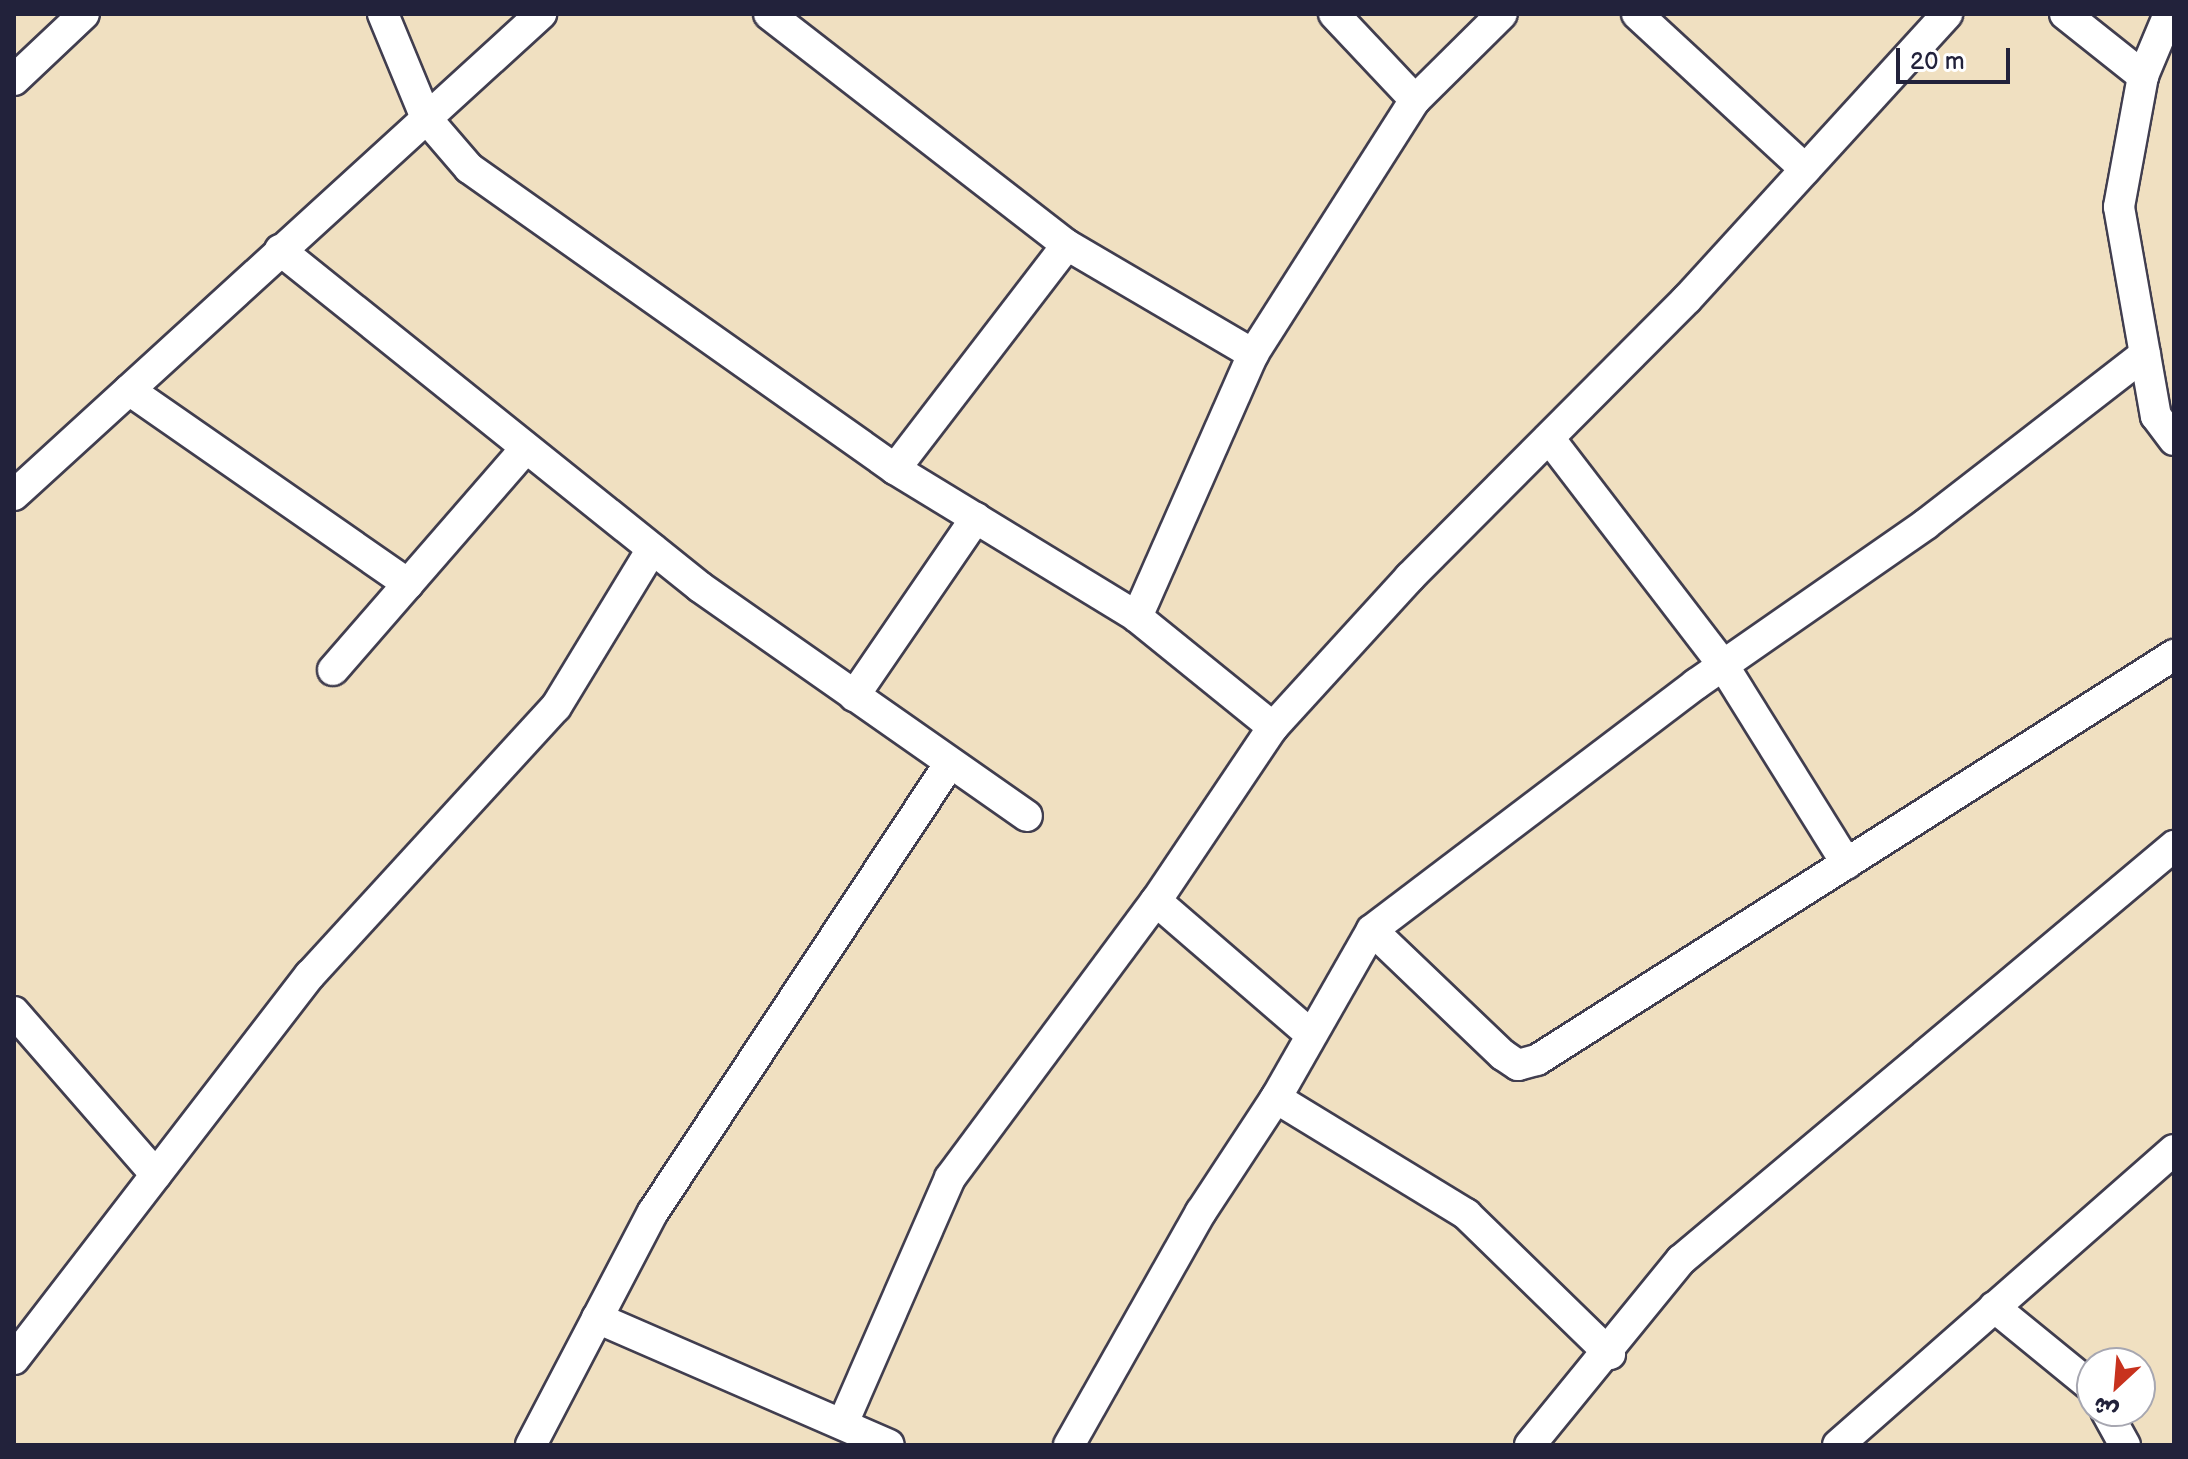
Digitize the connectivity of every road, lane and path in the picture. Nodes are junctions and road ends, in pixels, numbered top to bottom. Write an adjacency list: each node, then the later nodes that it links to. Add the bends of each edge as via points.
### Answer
1 (84, 14): 12 (street)
2 (383, 14): 14 (street)
3 (541, 14): 14 (street)
4 (769, 14): 16 (street)
5 (1334, 14): 13 (street)
6 (1502, 14): 13 (street)
7 (1637, 14): 15 (street)
8 (1947, 14): 15 (street)
9 (2065, 14): 11 (street)
10 (2169, 14): 11 (street)
11 (2143, 76): 19 (street, via 2119,207)
12 (14, 80)
13 (1415, 100): 18 (street)
14 (426, 118): 17 (street); 24 (street, via 469,168)
15 (1805, 169): 21 (street, via 1687,299)
16 (1067, 245): 18 (street); 24 (street)
17 (280, 250): 20 (street); 23 (street)
18 (1253, 354): 29 (street)
19 (2145, 354): 22 (street, via 2156,416); 31 (street, via 1926,524)
20 (129, 390): 25 (street); 28 (street)
21 (1549, 438): 31 (street); 34 (street, via 1410,577)
22 (2174, 440)
23 (526, 448): 27 (street); 28 (street)
24 (895, 469): 26 (street)
25 (14, 495)
26 (976, 518): 29 (street); 33 (street)
27 (652, 549): 33 (street); 45 (street, via 556,707 310,975)
28 (408, 584): 32 (street)
29 (1137, 617): 34 (street)
30 (2174, 655): 38 (street)
31 (1723, 665): 38 (street); 40 (street)
32 (333, 670)
33 (854, 696): 35 (street)
34 (1273, 727): 39 (street)
35 (950, 763): 36 (street); 47 (street, via 653,1212)
36 (1027, 816)
37 (2174, 846): 48 (street, via 1681,1260)
38 (1847, 864): 40 (street, via 1537,1060 1518,1065)
39 (1156, 901): 42 (street); 51 (street, via 950,1178)
40 (1372, 930): 42 (street)
41 (14, 1012): 45 (street)
42 (1310, 1034): 43 (street)
43 (1276, 1098): 48 (street, via 1466,1214); 55 (street, via 1201,1212)
44 (2174, 1150): 46 (street)
45 (156, 1175): 49 (street)
46 (1994, 1307): 50 (street); 57 (street)
47 (597, 1318): 51 (street); 53 (street)
48 (1610, 1354): 56 (street)
49 (14, 1359)
50 (2076, 1374)
51 (843, 1423): 54 (street)
52 (2115, 1427): 58 (street)
53 (531, 1445)
54 (889, 1445)
55 (1069, 1445)
56 (1530, 1445)
57 (1838, 1445)
58 (2125, 1445)

